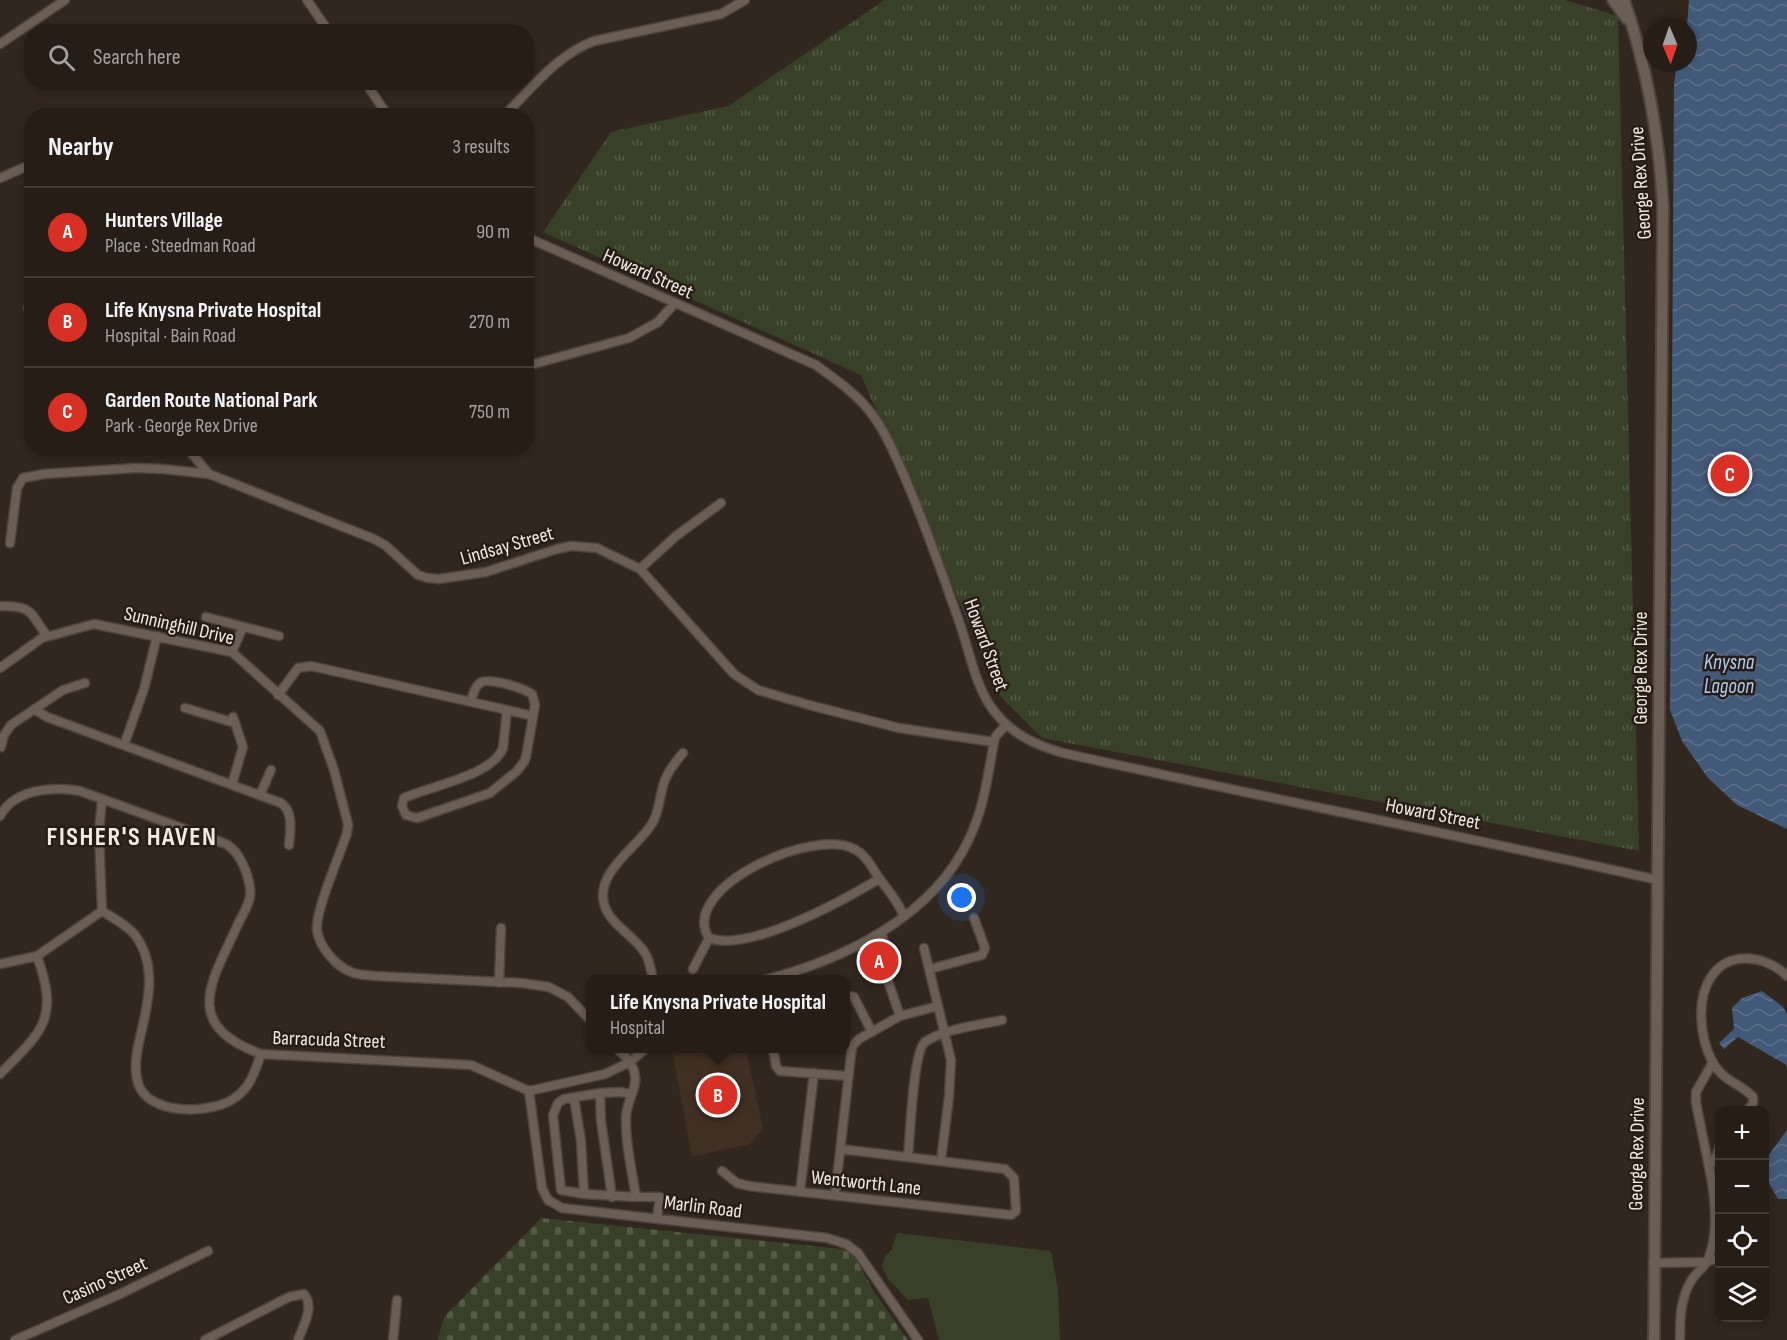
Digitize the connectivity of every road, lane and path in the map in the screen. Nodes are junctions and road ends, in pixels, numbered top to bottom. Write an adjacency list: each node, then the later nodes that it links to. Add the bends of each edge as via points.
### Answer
1 (65, 0): 6 (street)
2 (307, 0): 7 (street)
3 (745, 0): 11 (street, via 721,14 577,47)
4 (1613, 0): 8 (street)
5 (1624, 0): 8 (street, George Rex Drive)
6 (30, 24)
7 (324, 24)
8 (1633, 26): 53 (street, George Rex Drive, via 1657,133 1663,206)
9 (24, 28): 10 (street)
10 (0, 44)
11 (534, 87)
12 (370, 90): 14 (street)
13 (530, 90): 15 (street)
14 (383, 108)
15 (512, 108)
16 (24, 168): 17 (street)
17 (0, 178)
18 (534, 241): 19 (street, Howard Street)
19 (674, 304): 20 (street, via 658,322 628,338); 41 (street, Howard Street, via 816,365 871,412 891,447 929,537 987,702)
20 (534, 364)
21 (194, 456): 22 (street)
22 (209, 474): 24 (street, Lindsay Street, via 136,468 29,476 17,488); 25 (street, Lindsay Street, via 374,539 428,578 448,579 486,572 571,546 597,548)
23 (722, 503): 25 (street, via 676,536)
24 (10, 543)
25 (640, 569): 42 (street, Lindsay Street, via 734,674 758,690 899,728)
26 (0, 606): 29 (street, via 25,608)
27 (206, 617): 28 (street)
28 (243, 627): 31 (street); 32 (street)
29 (47, 636): 30 (street, Sunninghill Drive, via 94,624); 33 (street, Sunninghill Drive)
30 (157, 636): 32 (street, Sunninghill Drive); 43 (street)
31 (279, 636)
32 (232, 652): 35 (street, Sunninghill Drive)
33 (0, 668)
34 (85, 683): 38 (street, via 63,690)
35 (278, 694): 36 (street, via 298,668 308,666); 68 (street, Sunninghill Drive, via 320,731 348,824 318,924 317,933 332,958 341,967 360,974)
36 (471, 701): 39 (street); 40 (street, via 479,683 498,682 532,694)
37 (185, 708): 47 (street, via 234,720 243,747)
38 (33, 710): 43 (street); 44 (street, via 7,729)
39 (507, 710): 40 (street); 40 (street, via 503,748 497,757 485,767 404,798 405,815 417,819 496,789 524,762)
40 (533, 716)
41 (1006, 725): 42 (street); 53 (street, Howard Street, via 1035,744 1063,753)
42 (994, 742): 55 (street, via 984,799 969,840 943,878)
43 (124, 745): 47 (street)
44 (1, 747)
45 (683, 753): 65 (street, via 666,777 650,828 619,860 603,894 608,912 645,953)
46 (271, 770): 48 (street)
47 (232, 784): 48 (street)
48 (260, 795): 51 (street, via 289,812)
49 (102, 800): 50 (street, Barracuda Street, via 68,789 42,791 13,800); 54 (street); 79 (street, Barracuda Street, via 226,844 239,857 250,897 212,983 209,1002 211,1016 226,1035)
50 (0, 816)
51 (289, 845)
52 (879, 879): 55 (street, via 896,898); 59 (street, via 772,932 724,941); 59 (street, via 863,855 848,846 832,844 783,853 756,865 712,899 703,918)
53 (1659, 880): 104 (street, George Rex Drive)
54 (102, 911): 61 (street); 79 (street, via 135,934 147,965 148,1009 136,1055 140,1087 146,1096 175,1108 219,1107 244,1090 253,1078)
55 (904, 916): 58 (street)
56 (974, 918): 64 (street, via 985,948 982,955)
57 (501, 928): 68 (street)
58 (881, 932): 66 (street, via 823,961); 72 (street, via 888,956 888,981)
59 (709, 938): 63 (street)
60 (924, 948): 64 (street)
61 (37, 956): 62 (street); 83 (street, via 48,997 45,1017 22,1053)
62 (0, 964)
63 (693, 969)
64 (930, 969): 70 (street)
65 (652, 975)
66 (781, 975)
67 (1787, 976): 81 (street, via 1773,964 1748,958 1734,960 1712,976 1702,1007 1705,1043)
68 (499, 983): 71 (street, Sunninghill Drive, via 549,987 568,997)
69 (850, 996): 74 (street, via 855,997)
70 (938, 1006): 72 (street); 75 (street)
71 (586, 1015)
72 (900, 1016): 74 (street)
73 (1002, 1020): 75 (street)
74 (872, 1032): 84 (street, via 852,1046)
75 (946, 1033): 91 (street, via 925,1042 919,1053); 93 (street, via 952,1066)
76 (622, 1053): 80 (street)
77 (640, 1053): 80 (street)
78 (774, 1053): 82 (street, via 780,1071)
79 (261, 1054): 85 (street, Barracuda Street, via 471,1065)
80 (630, 1062): 85 (street, via 598,1077); 87 (street, via 636,1080)
81 (1713, 1062): 89 (street, via 1725,1077 1753,1097); 94 (street, via 1696,1092)
82 (814, 1073): 84 (street); 96 (street)
83 (0, 1074)
84 (848, 1076): 90 (street)
85 (529, 1091): 101 (street, Marlin Road, via 538,1166 548,1200 562,1208)
86 (600, 1093): 87 (street); 88 (street); 99 (street)
87 (630, 1094): 100 (street, via 626,1116)
88 (574, 1098): 97 (street); 97 (street, via 558,1103 553,1115 558,1171 561,1190)
89 (1751, 1106)
90 (841, 1149): 91 (street); 98 (street)
91 (908, 1157): 93 (street)
92 (1715, 1158): 94 (street)
93 (941, 1160): 98 (street, Wentworth Lane, via 1010,1173 1014,1178 1015,1212 1011,1215)
94 (1709, 1167): 105 (street, via 1715,1206 1714,1232)
95 (722, 1171): 96 (street, Wentworth Lane, via 741,1185)
96 (800, 1192): 98 (street, Wentworth Lane)
97 (584, 1194): 99 (street)
98 (835, 1195)
99 (612, 1197): 100 (street)
100 (636, 1197): 101 (street, via 660,1197)
101 (657, 1218): 112 (street, Marlin Road, via 827,1238 846,1244 868,1265)
102 (208, 1251): 108 (street, Casino Street)
103 (1715, 1260): 105 (street)
104 (1653, 1263): 105 (street); 113 (street, George Rex Drive)
105 (1706, 1263): 107 (street, via 1686,1291 1680,1312)
106 (397, 1300): 111 (street)
107 (1680, 1339)
108 (15, 1340)
109 (205, 1340): 110 (street, via 304,1294 309,1307)
110 (298, 1340)
111 (393, 1340)
112 (918, 1340)
113 (1654, 1340)

